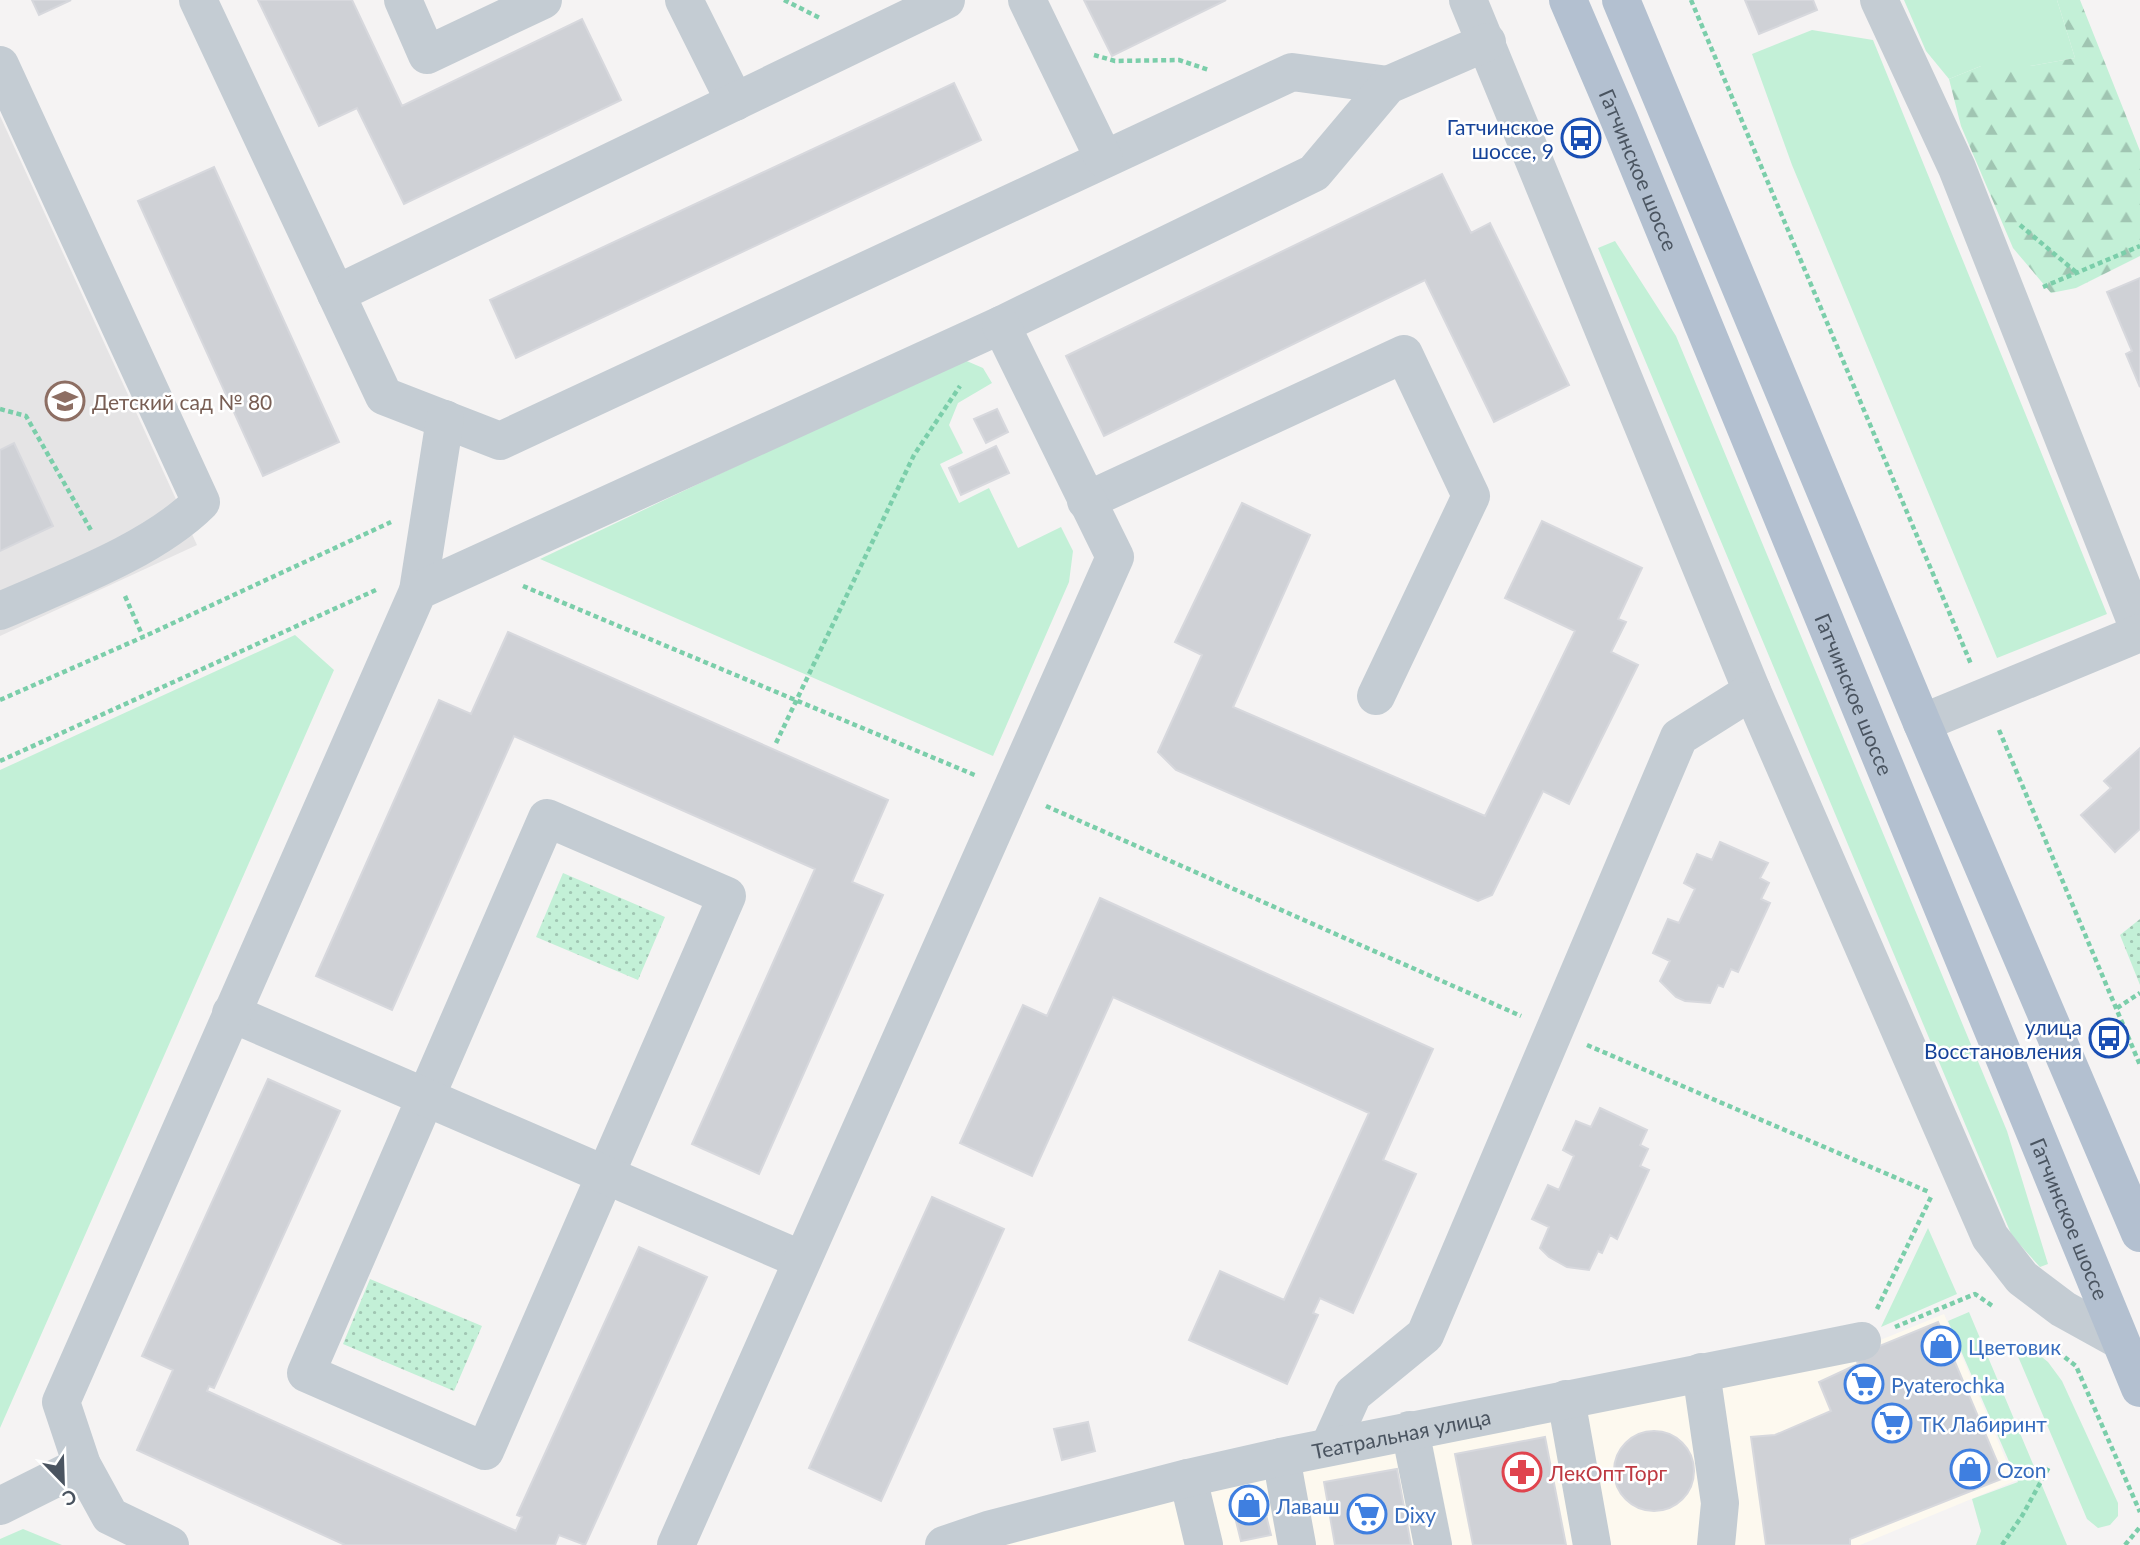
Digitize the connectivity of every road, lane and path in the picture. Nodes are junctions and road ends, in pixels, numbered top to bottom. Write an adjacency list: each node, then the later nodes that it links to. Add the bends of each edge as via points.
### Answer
1 (198, 0): 20 (street)
2 (403, 0): 3 (street, via 427,55)
3 (543, 0)
4 (684, 0): 17 (street)
5 (946, 0): 17 (street)
6 (1027, 0): 12 (street)
7 (1468, 0): 13 (street)
8 (1567, 0): 53 (main road, Гатчинское шоссе)
9 (1621, 0): 39 (main road)
10 (1691, 0): 36 (path)
11 (1880, 0): 21 (street, via 1957,168)
12 (1046, 40): 16 (path, via 1115,61 1179,60); 18 (street)
13 (1488, 43): 15 (street); 34 (street)
14 (0, 65): 28 (street, via 201,502 185,518)
15 (1388, 85): 16 (street, via 1292,72); 22 (street, via 1314,173)
16 (1261, 86): 18 (street)
17 (735, 102): 20 (street)
18 (1104, 159): 25 (street, via 500,441)
19 (2140, 246): 21 (path)
20 (336, 294): 25 (street, via 384,396)
21 (2010, 301): 32 (street)
22 (1001, 325): 26 (street); 29 (street)
23 (965, 379): 38 (path, via 914,455)
24 (0, 409): 28 (path, via 26,416)
25 (445, 419): 27 (street)
26 (1086, 501): 35 (street, via 1404,354 1471,496); 42 (street, via 1115,558)
27 (431, 502): 30 (street); 33 (path)
28 (109, 563): 31 (street); 33 (path)
29 (474, 565): 30 (street); 38 (path)
30 (419, 580): 41 (path); 45 (street)
31 (0, 611)
32 (2140, 632): 36 (street)
33 (144, 636): 37 (path)
34 (1752, 691): 46 (street, via 1679,737); 53 (street, via 1990,1237 2021,1278 2063,1309)
35 (1376, 696)
36 (1985, 697): 39 (street); 44 (path)
37 (0, 700)
38 (796, 700): 40 (path); 42 (path)
39 (1923, 723): 50 (main road)
40 (776, 743)
41 (0, 761)
42 (1011, 791): 46 (path); 51 (street)
43 (2140, 993): 44 (path)
44 (2117, 1008): 47 (path)
45 (231, 1013): 48 (street); 62 (street, via 61,1402)
46 (1554, 1031): 54 (path, via 1933,1193); 60 (street, via 1425,1335 1353,1394)
47 (2140, 1065)
48 (426, 1097): 49 (street); 49 (street, via 306,1373 461,1441 485,1451); 49 (street, via 547,818 727,896)
49 (606, 1175): 51 (street)
50 (2140, 1233)
51 (802, 1260): 69 (street)
52 (1997, 1308): 54 (path, via 1975,1294)
53 (2119, 1340): 57 (main road, Гатчинское шоссе)
54 (1862, 1341): 56 (street, Театральная улица)
55 (2050, 1345): 66 (path, via 2076,1366)
56 (1700, 1373): 58 (street, Театральная улица); 75 (street, via 1720,1503)
57 (2140, 1388)
58 (1566, 1399): 59 (street, Театральная улица); 74 (street)
59 (1410, 1430): 60 (street, Театральная улица); 73 (street)
60 (1329, 1447): 61 (street, Театральная улица)
61 (1281, 1457): 64 (street, Театральная улица); 72 (street)
62 (82, 1465): 65 (street); 68 (street, via 110,1516)
63 (2050, 1465): 76 (path)
64 (1188, 1478): 70 (street, Театральная улица); 71 (street)
65 (0, 1506)
66 (2140, 1512)
67 (2140, 1527): 77 (path)
68 (170, 1545)
69 (676, 1545)
70 (945, 1545)
71 (1204, 1545)
72 (1297, 1545)
73 (1433, 1545)
74 (1592, 1545)
75 (1716, 1545)
76 (2002, 1545)
77 (2125, 1545)

